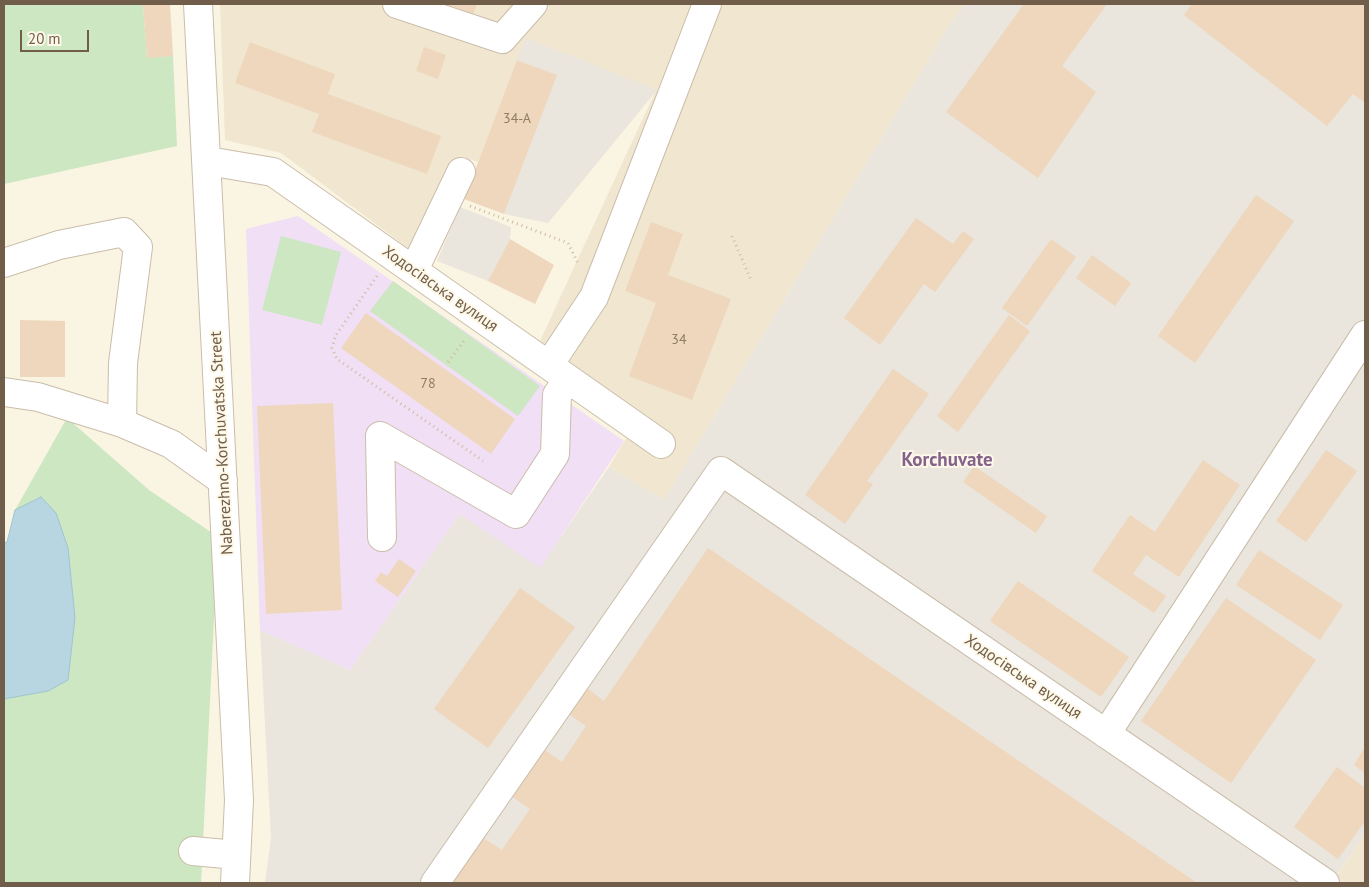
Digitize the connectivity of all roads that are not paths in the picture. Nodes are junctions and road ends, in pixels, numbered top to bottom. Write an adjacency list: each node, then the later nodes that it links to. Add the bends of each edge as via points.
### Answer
1 (198, 4): 5 (street, Naberezhno-Korchuvatska Street)
2 (397, 4): 3 (street, via 502,39)
3 (533, 4)
4 (707, 4): 10 (street, via 594,297)
5 (208, 161): 8 (street, Ходосівська вулиця, via 273,172); 14 (street, Naberezhno-Korchuvatska Street)
6 (461, 172): 8 (street, via 449,198)
7 (4, 263): 12 (street, via 59,245 124,232 138,247 123,363)
8 (403, 263): 10 (street, Ходосівська вулиця)
9 (1365, 336): 16 (street)
10 (558, 372): 13 (street, Ходосівська вулиця); 15 (street, via 555,454 516,514 380,436)
11 (4, 392): 12 (street, via 38,397)
12 (122, 423): 14 (street, via 171,444)
13 (660, 444)
14 (224, 481): 18 (street, Naberezhno-Korchuvatska Street, via 239,800)
15 (382, 537)
16 (1106, 734): 20 (street, Ходосівська вулиця, via 721,471); 21 (street, Ходосівська вулиця)
17 (193, 851): 18 (street)
18 (236, 855): 19 (street, Naberezhno-Korchuvatska Street)
19 (235, 883)
20 (435, 883)
21 (1325, 883)

